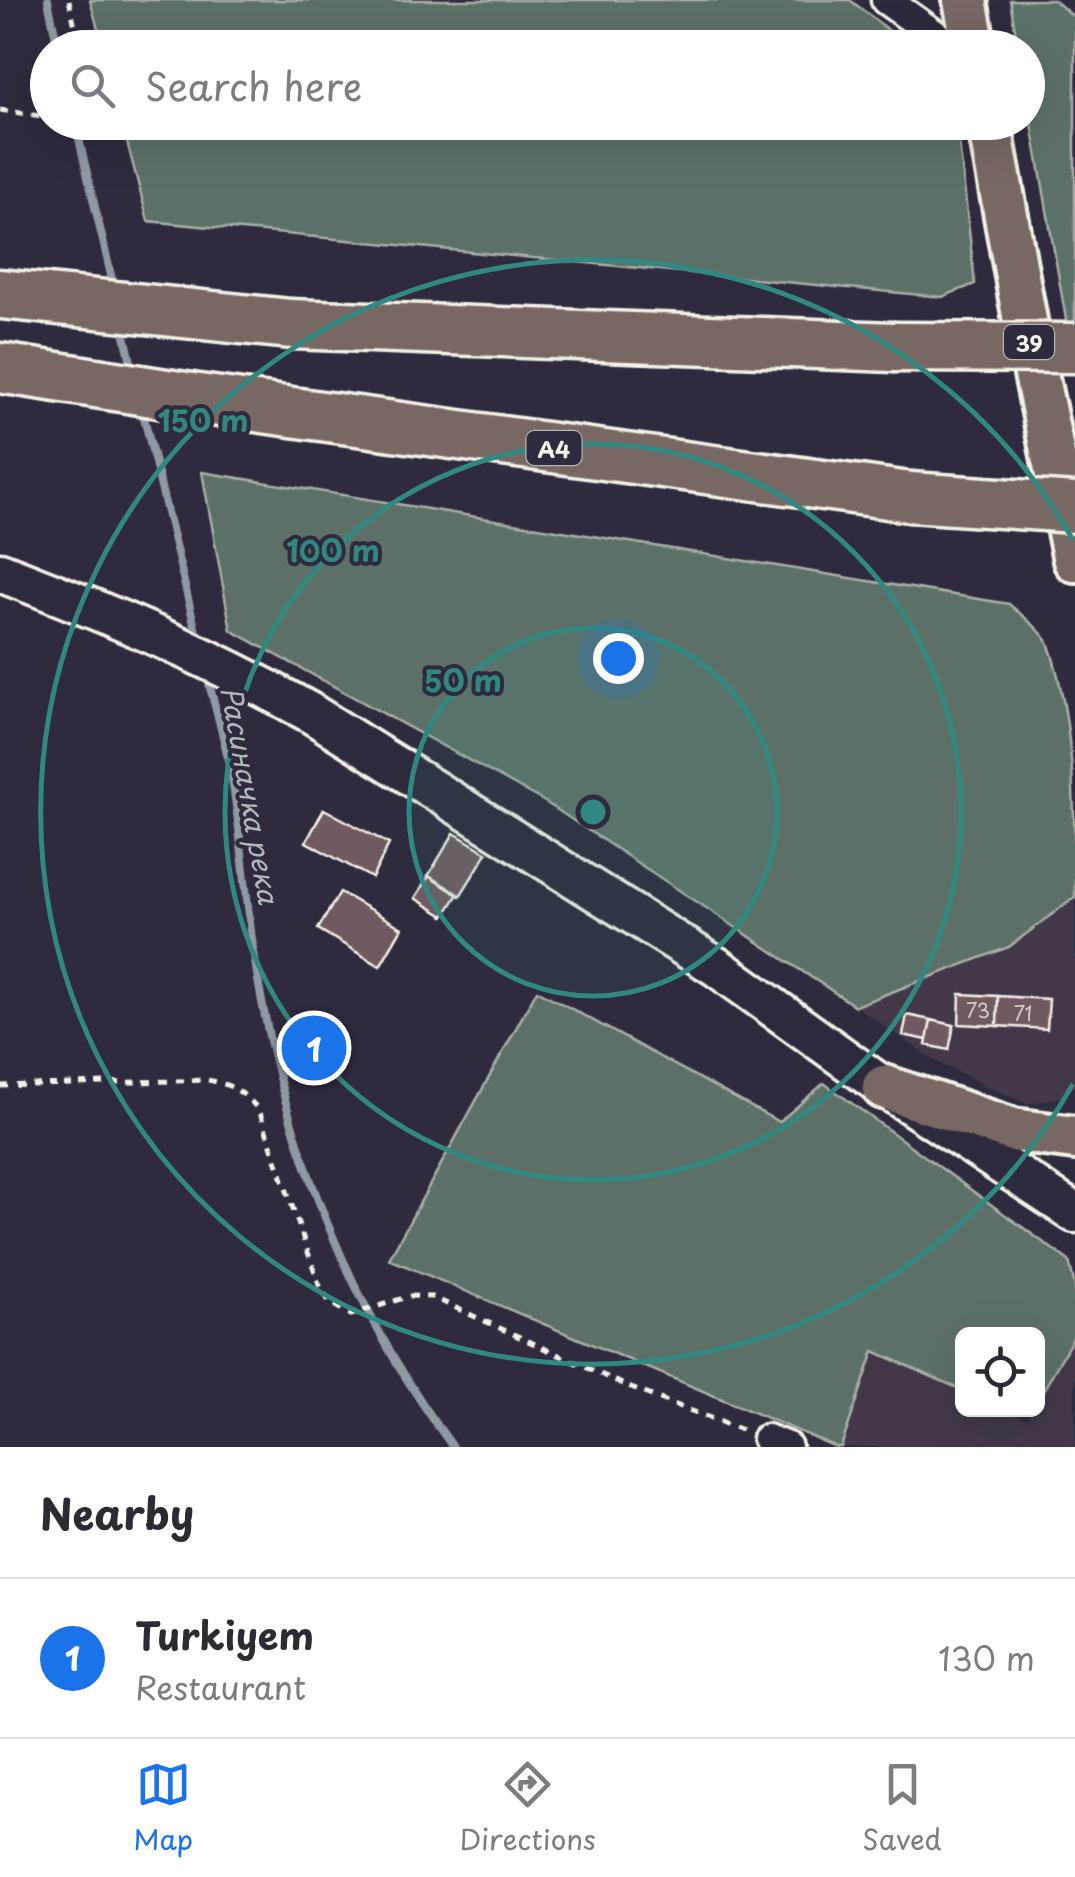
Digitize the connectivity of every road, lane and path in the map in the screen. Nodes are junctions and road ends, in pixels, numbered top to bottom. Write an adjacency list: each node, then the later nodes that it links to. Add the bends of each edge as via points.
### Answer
1 (68, 0): 4 (path)
2 (886, 0): 5 (street)
3 (965, 0): 6 (main road)
4 (76, 30)
5 (928, 30)
6 (971, 30)
7 (0, 110): 8 (path)
8 (30, 114)
9 (992, 140): 13 (main road, 39, via 1026,326)
10 (19, 296): 11 (highway, bridge, via 291,324)
11 (1075, 348)
12 (0, 368): 13 (highway, A4, bridge, via 910,497)
13 (1071, 500): 14 (main road, 39)
14 (1075, 560)
15 (0, 572): 17 (main road, via 136,624 309,712 716,967)
16 (0, 1086): 20 (path, via 228,1083 259,1110 330,1304 351,1315 410,1296 432,1297 631,1388)
17 (884, 1087): 18 (main road, via 1014,1130); 19 (main road)
18 (1075, 1138)
19 (1075, 1213)
20 (777, 1443)

